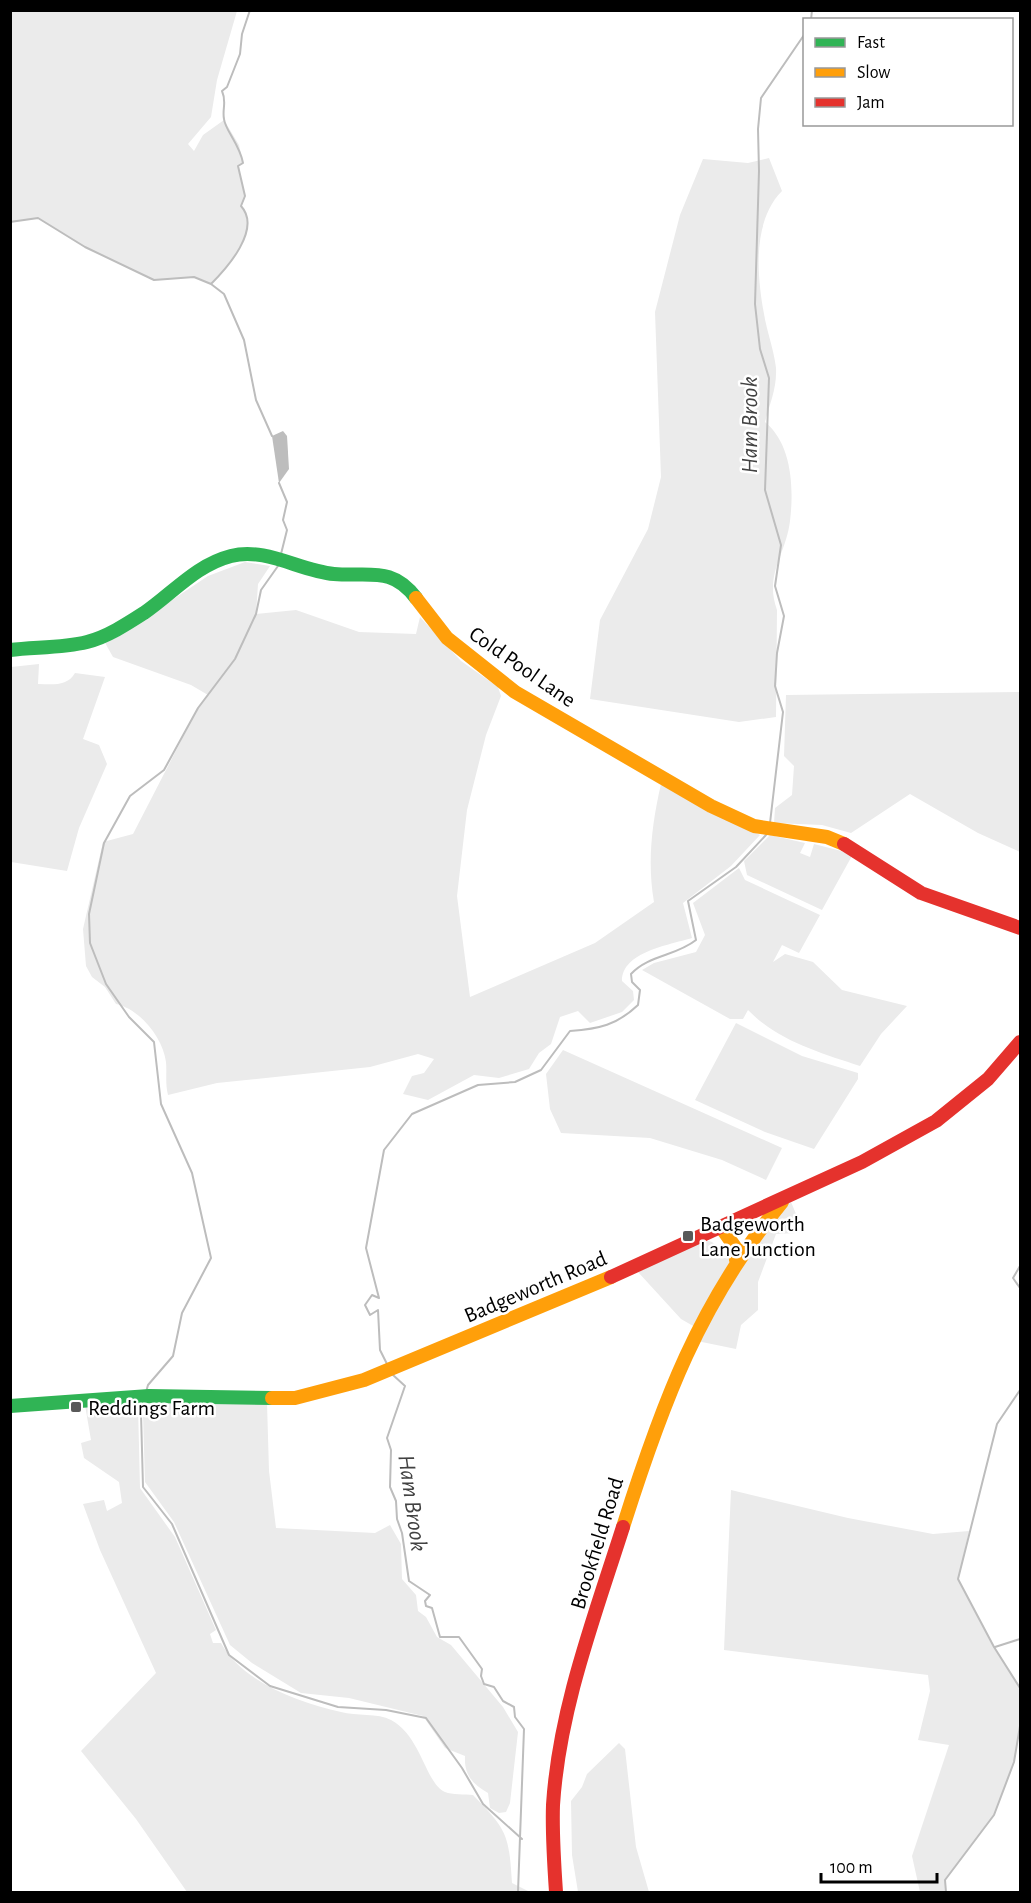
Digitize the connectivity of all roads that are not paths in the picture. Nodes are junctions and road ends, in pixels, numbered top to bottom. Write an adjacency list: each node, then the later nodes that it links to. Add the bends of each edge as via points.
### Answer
1 (10, 650): 2 (street, Cold Pool Lane, via 87,642 145,612 199,570 231,556 267,557 330,574 391,576 404,582 447,638 515,692 711,806 754,826 843,843 921,893)
2 (1020, 928)
3 (1020, 1042): 4 (street, Badgeworth Road, via 988,1079 936,1121)
4 (785, 1198): 5 (street, Badgeworth Road); 7 (street, Brookfield Road)
5 (745, 1216): 6 (street, Badgeworth Road); 7 (street, via 754,1216)
6 (721, 1227): 8 (street, via 735,1247); 9 (street, Badgeworth Road, via 424,1356 364,1380 295,1398 149,1396)
7 (756, 1230): 8 (street, Brookfield Road)
8 (736, 1260): 10 (street, Brookfield Road, via 686,1355 648,1448 569,1704 553,1791)
9 (10, 1406)
10 (556, 1893)

